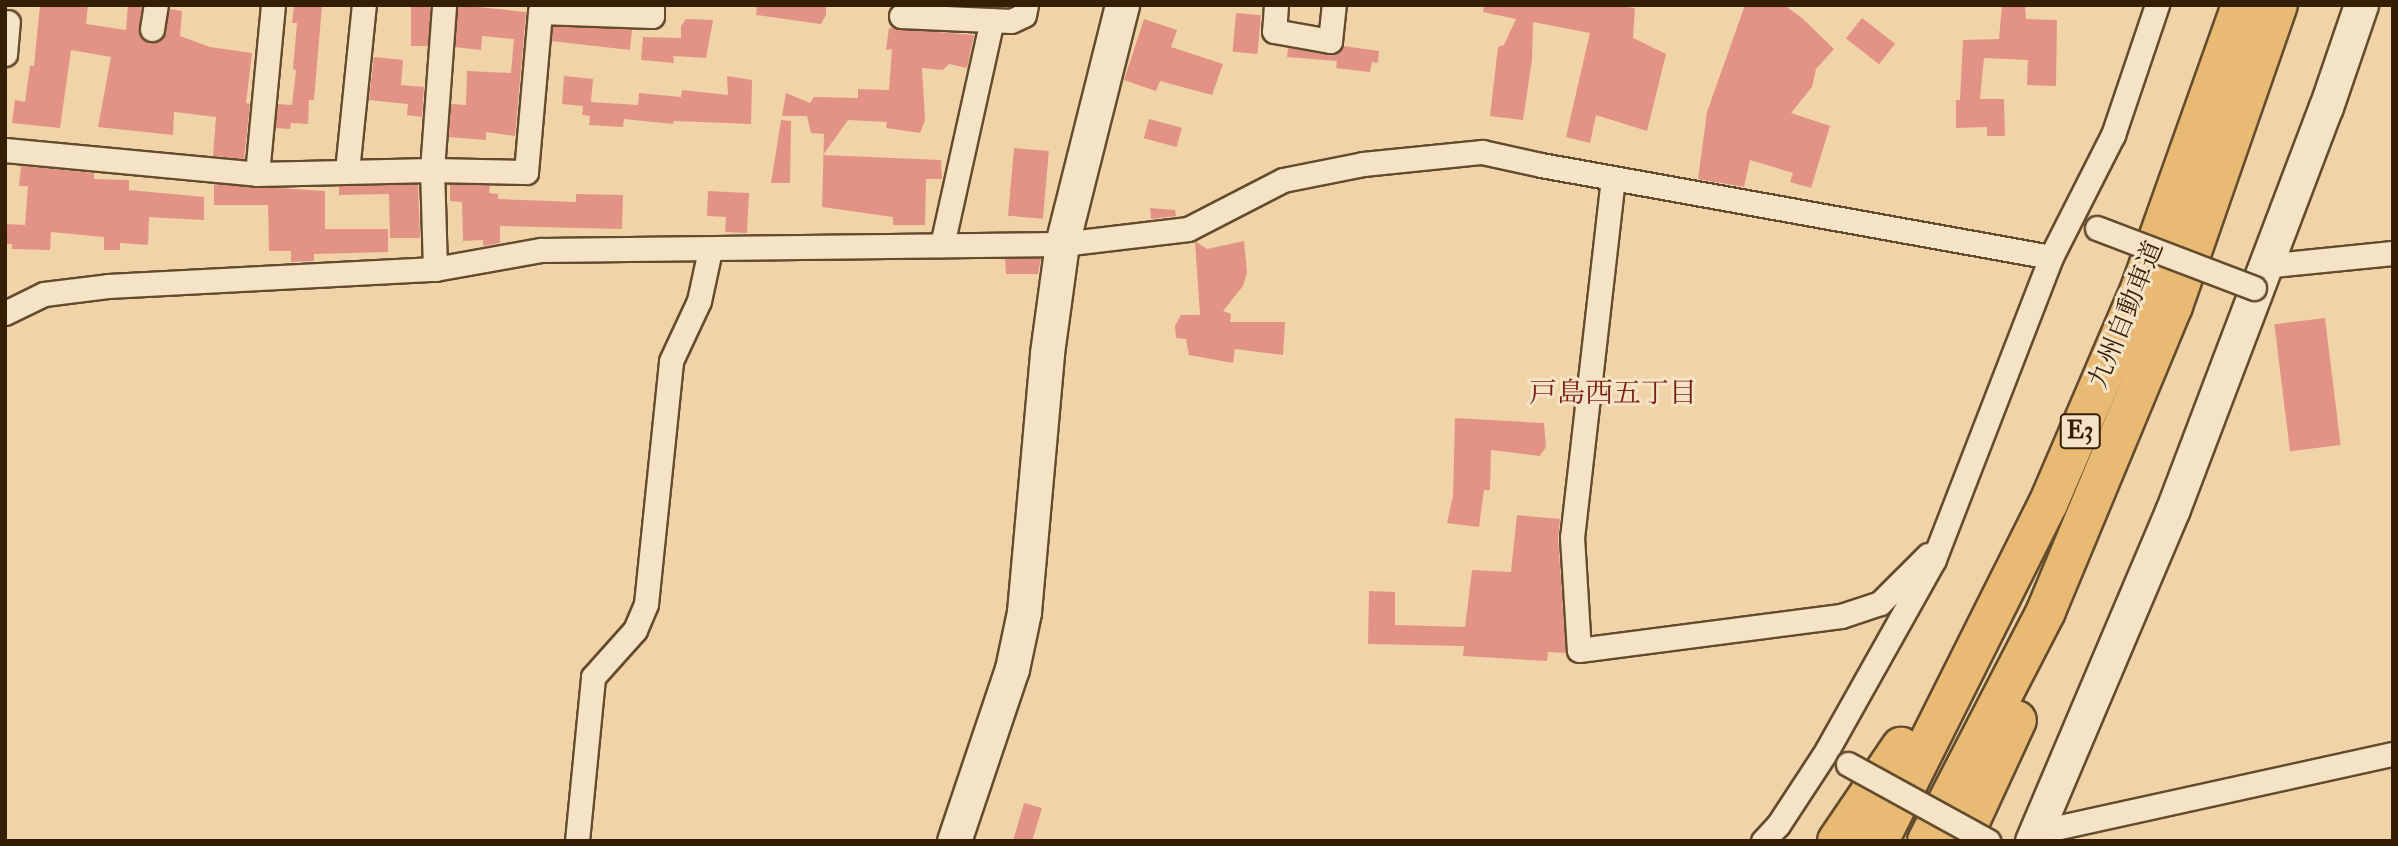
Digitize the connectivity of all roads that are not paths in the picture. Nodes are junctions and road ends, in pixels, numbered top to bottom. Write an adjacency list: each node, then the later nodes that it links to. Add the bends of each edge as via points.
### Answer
1 (156, 5): 16 (street)
2 (273, 5): 22 (street)
3 (364, 5): 21 (street)
4 (444, 5): 20 (street)
5 (652, 5): 20 (street, via 652,16 540,12 526,172)
6 (1026, 5): 15 (street, via 1024,15 1011,21)
7 (1122, 5): 25 (street)
8 (1276, 5): 9 (street, via 1274,31 1330,41)
9 (1334, 5)
10 (2157, 5): 24 (street, via 2113,135)
11 (2241, 5): 35 (highway, 九州自動車道 / E3, via 2139,292 2048,504)
12 (2278, 5): 32 (highway, 九州自動車道 / E3)
13 (2361, 5): 31 (street)
14 (901, 16): 15 (street)
15 (992, 20): 26 (street)
16 (152, 29)
17 (6, 37): 18 (street)
18 (5, 54)
19 (5, 150): 22 (street)
20 (432, 170): 21 (street); 30 (street)
21 (348, 172): 22 (street)
22 (257, 174)
23 (1613, 178): 25 (street, via 1482,152 1363,163 1283,180 1188,229); 29 (street); 34 (street, via 1572,537 1579,650 1841,616 1880,603)
24 (2069, 216): 29 (street); 31 (street, bridge)
25 (1062, 243): 26 (street); 40 (street, via 1047,353 1024,612 1012,669)
26 (942, 246): 27 (street)
27 (710, 250): 30 (street, via 541,250); 39 (street, via 699,301 671,361 646,604 635,630 593,677)
28 (2393, 253): 31 (street)
29 (2051, 257): 34 (street)
30 (435, 269): 33 (street, via 108,286 44,294)
31 (2259, 277): 38 (street, via 2173,509)
32 (2173, 306): 44 (highway, 九州自動車道 / E3, via 2046,611); 45 (highway, via 2064,620)
33 (5, 313)
34 (1941, 542): 36 (street)
35 (1992, 614): 42 (highway); 43 (highway, 九州自動車道 / E3)
36 (1827, 750): 41 (street); 46 (street, bridge)
37 (2393, 754): 38 (street)
38 (2034, 836)
39 (578, 841)
40 (954, 841)
41 (1763, 841)
42 (1837, 841)
43 (1879, 841)
44 (1927, 841)
45 (1961, 841)
46 (1988, 841)

